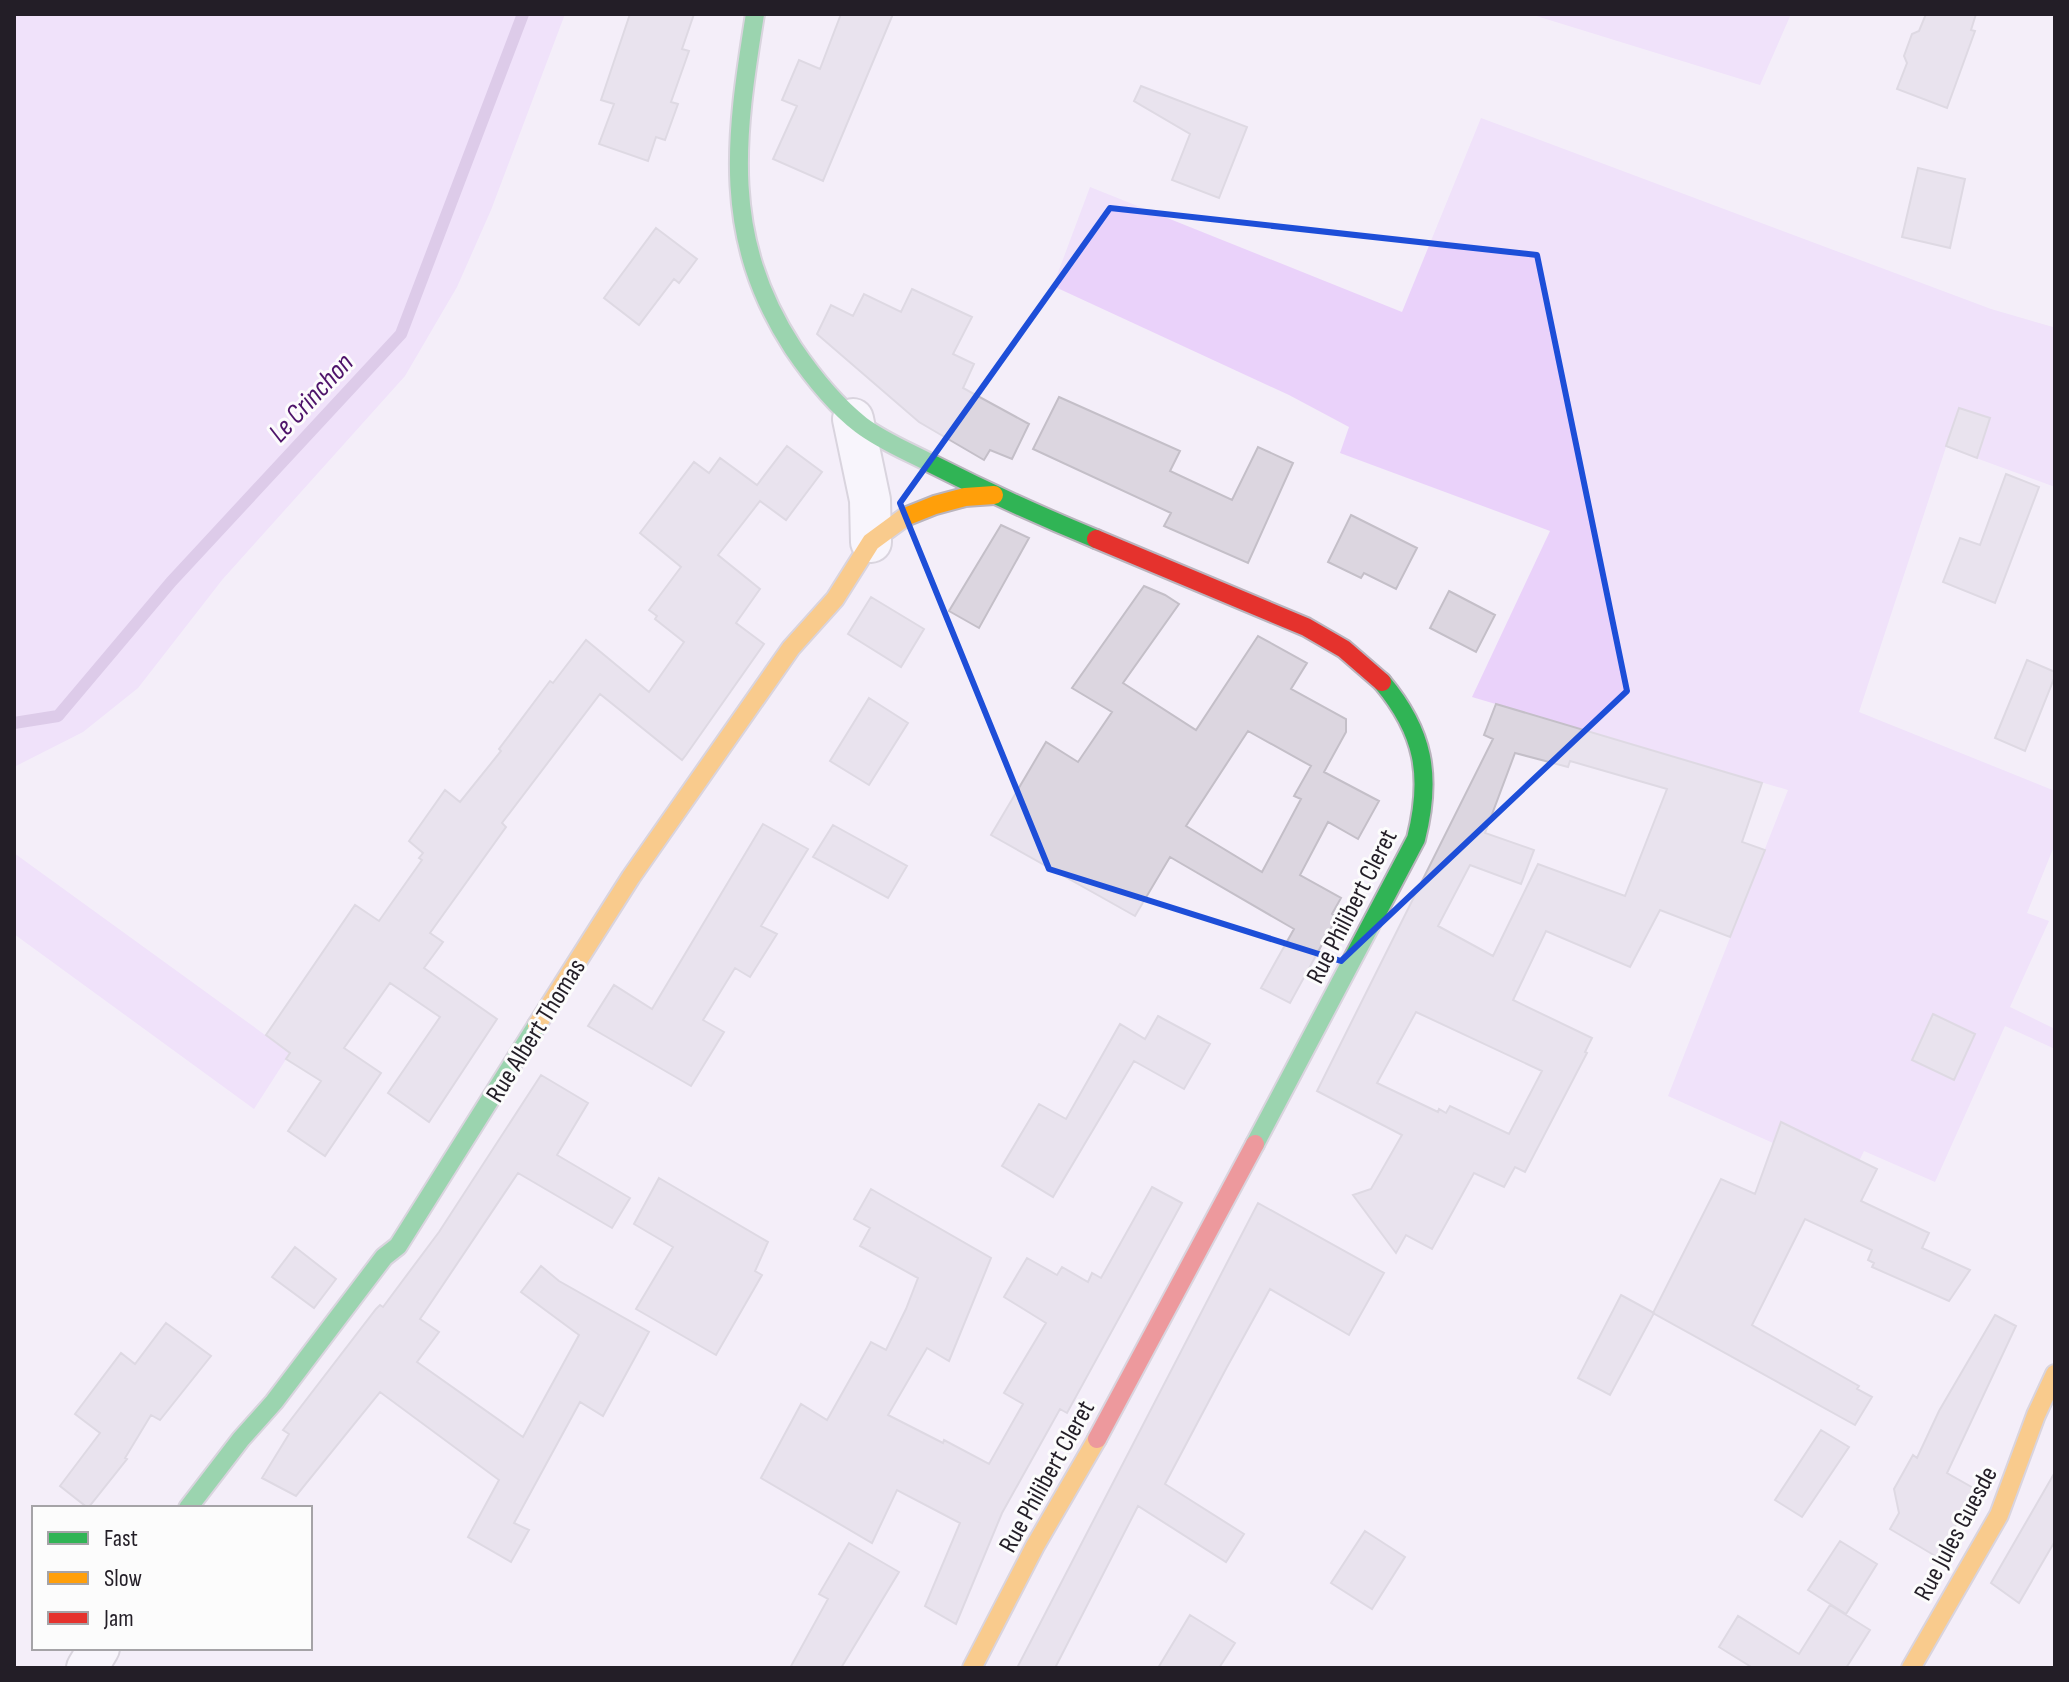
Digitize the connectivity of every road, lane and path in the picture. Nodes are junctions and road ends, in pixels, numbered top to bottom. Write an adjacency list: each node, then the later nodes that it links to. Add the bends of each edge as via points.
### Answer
1 (755, 14): 2 (street, Rue Philibert Cleret, via 738,185 748,246 760,286 791,344)
2 (853, 419): 3 (street, Rue Philibert Cleret); 4 (street, via 870,500)
3 (994, 495): 4 (street, Rue Albert Thomas, via 935,505 905,517); 9 (street, Rue Philibert Cleret, via 1329,640 1375,673 1407,715 1425,770 1422,817 1413,848)
4 (871, 542): 6 (street, Rue Albert Thomas, via 631,877 398,1246 384,1257)
5 (2055, 1374): 10 (street, Rue Jules Guesde, via 1999,1515)
6 (190, 1506)
7 (98, 1650): 8 (street)
8 (87, 1668)
9 (972, 1668)
10 (1911, 1668)

